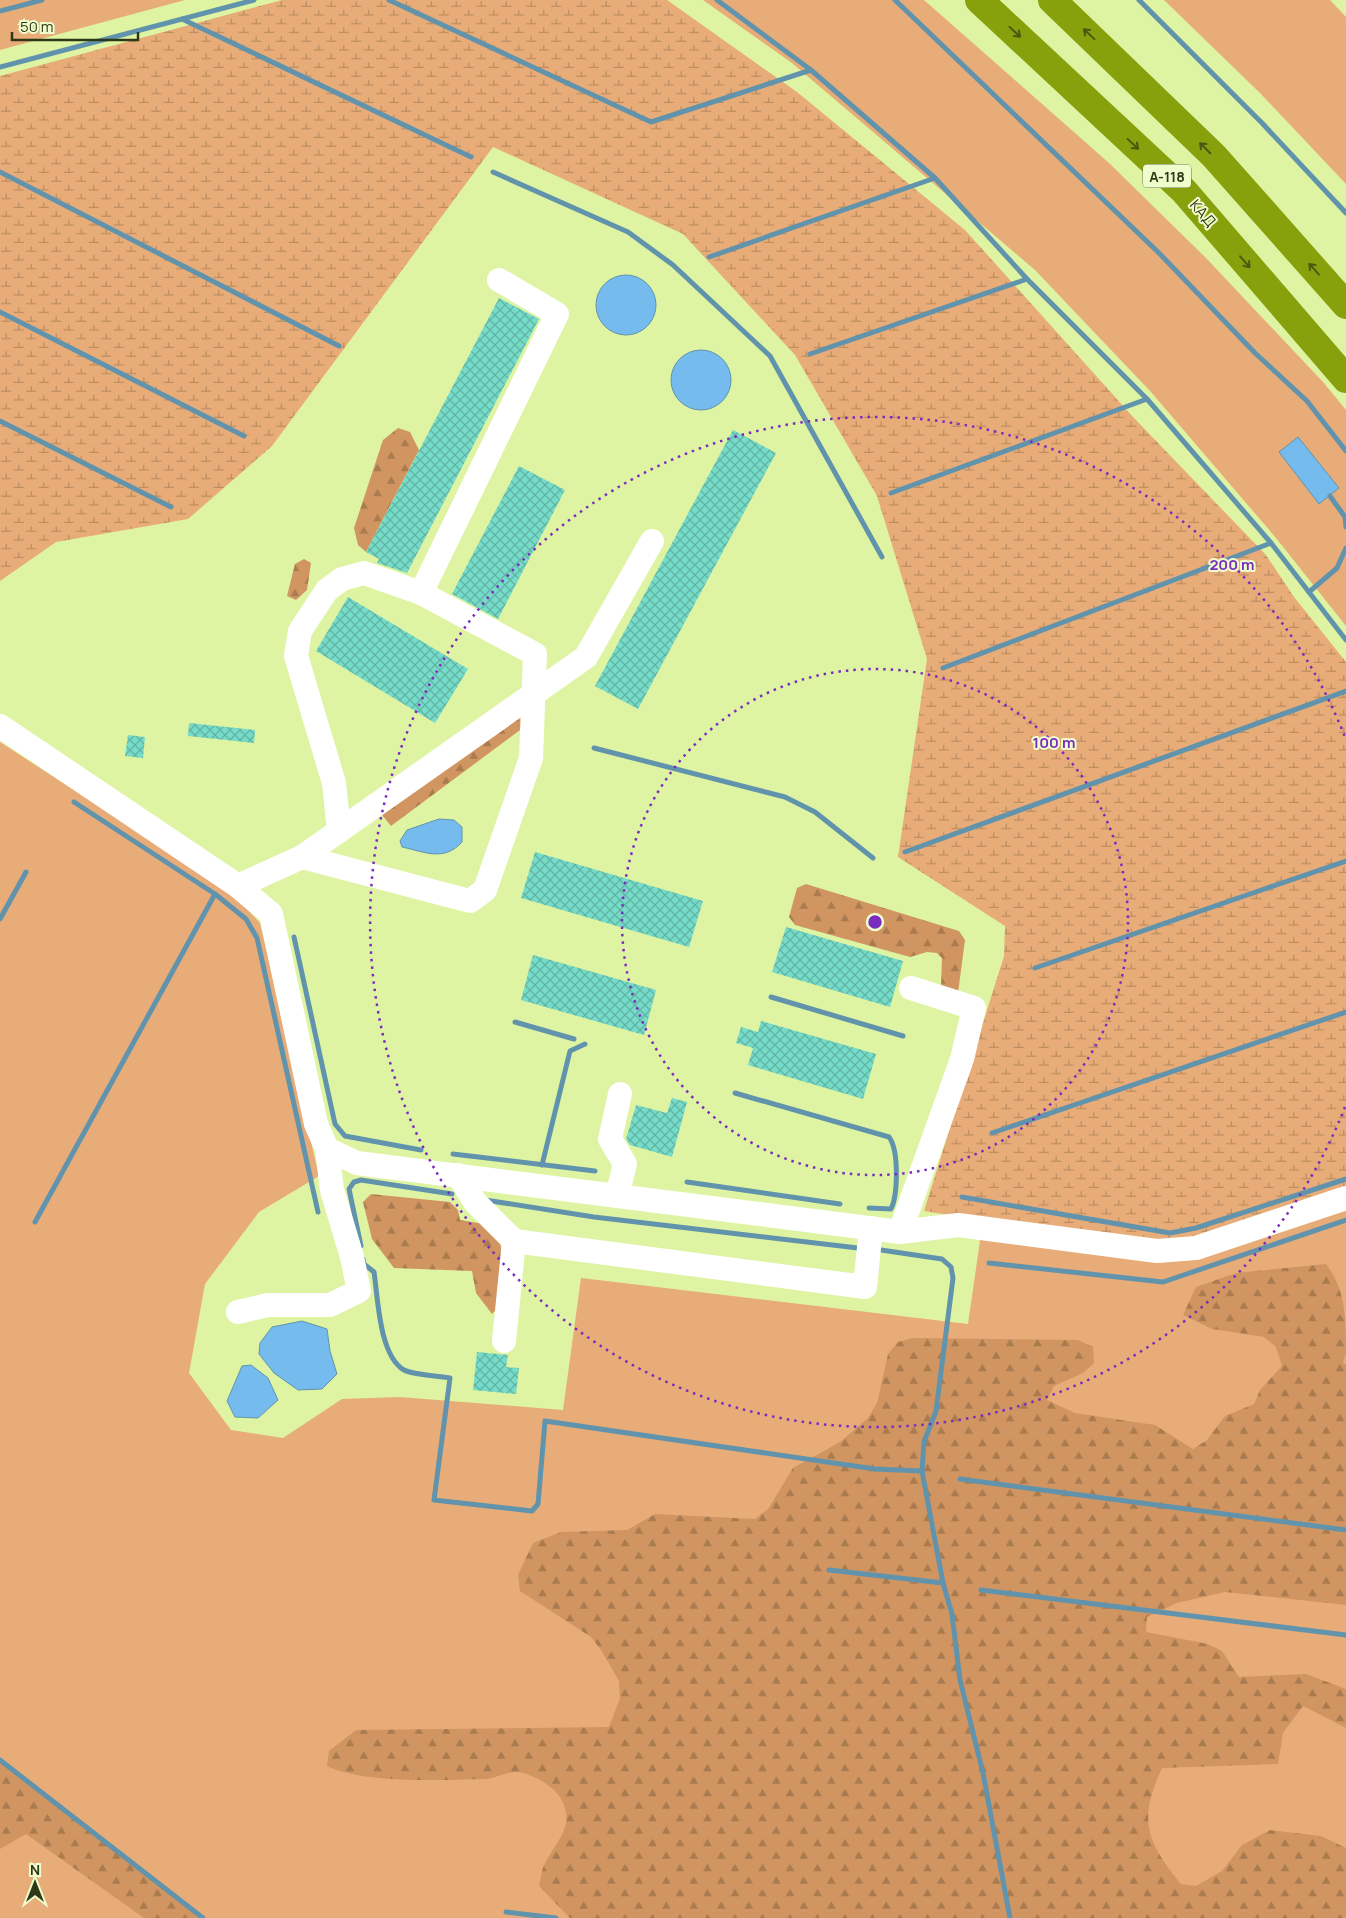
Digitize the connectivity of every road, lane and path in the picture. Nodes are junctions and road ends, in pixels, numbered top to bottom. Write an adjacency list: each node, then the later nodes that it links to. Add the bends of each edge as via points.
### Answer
1 (978, 0): 5 (highway, КАД / А-118, one-way to 5, via 1184,191)
2 (1052, 0): 4 (highway, А-118, one-way to 2, via 1214,156)
3 (499, 280): 7 (street, via 558,314)
4 (1346, 305)
5 (1346, 379)
6 (652, 541): 8 (street, via 586,657)
7 (422, 593): 8 (street, via 535,654); 10 (street, via 364,573 342,579 327,590 300,632 296,656 334,783)
8 (534, 694): 10 (street); 11 (street, via 531,758 485,890 470,901)
9 (0, 726): 12 (street)
10 (339, 831): 11 (street)
11 (302, 857): 12 (street)
12 (238, 886): 15 (street, via 271,914 316,1124)
13 (911, 988): 20 (street, via 974,1008 962,1059)
14 (620, 1094): 17 (street, via 610,1139 625,1164)
15 (327, 1149): 16 (street, via 357,1163); 22 (street, via 332,1190 359,1291 330,1305 268,1305)
16 (458, 1175): 17 (street); 21 (street, via 475,1202)
17 (617, 1196): 19 (street)
18 (1346, 1198): 20 (street, via 1196,1248 1157,1251 958,1225)
19 (871, 1228): 20 (street); 21 (street, via 865,1287)
20 (900, 1232)
21 (514, 1241): 23 (street)
22 (238, 1312)
23 (504, 1340)

